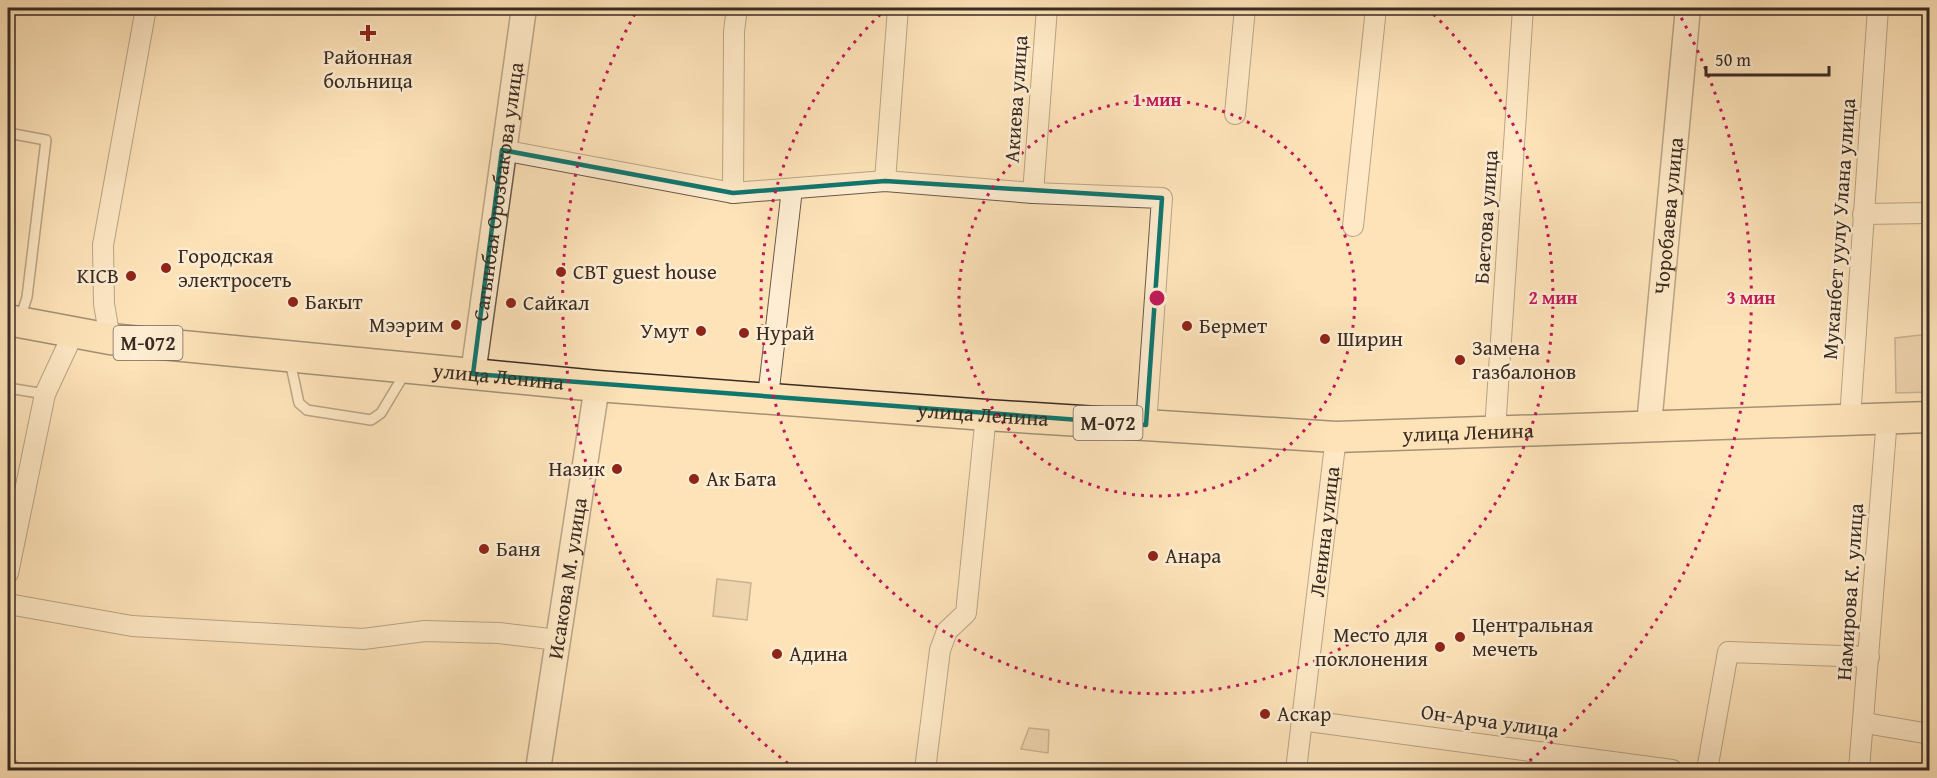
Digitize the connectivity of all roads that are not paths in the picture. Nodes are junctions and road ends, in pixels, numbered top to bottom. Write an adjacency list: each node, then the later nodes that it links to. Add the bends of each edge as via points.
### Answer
1 (146, 8): 23 (street, via 103,245)
2 (524, 8): 13 (street, Сагынбая Орозбакова улица)
3 (737, 8): 16 (street)
4 (898, 8): 14 (street)
5 (1047, 8): 17 (street, Акиева улица)
6 (1245, 8): 11 (street)
7 (1376, 8): 20 (street)
8 (1523, 8): 37 (street, Баетова улица)
9 (1688, 8): 36 (street, Чоробаева улица)
10 (1878, 8): 19 (street, Муканбет уулу Улана улица)
11 (1235, 114)
12 (8, 133): 21 (lane, via 46,140 27,297)
13 (502, 150): 16 (street); 26 (street, Сагынбая Орозбакова улица)
14 (885, 181): 15 (street); 17 (street)
15 (792, 189): 16 (street); 30 (street)
16 (733, 193)
17 (1033, 193): 35 (street, via 1161,198)
18 (1929, 213): 19 (street)
19 (1863, 214): 34 (street, Муканбет уулу Улана улица)
20 (1353, 226)
21 (14, 321): 22 (main road, М-072)
22 (73, 334): 23 (main road, М-072); 29 (street)
23 (110, 339): 24 (main road, М-072)
24 (290, 357): 25 (main road, улица Ленина / М-072); 25 (lane, via 299,403 307,411 371,420 381,413)
25 (409, 369): 26 (main road, улица Ленина / М-072)
26 (473, 374): 27 (main road, улица Ленина / М-072)
27 (597, 386): 30 (main road, улица Ленина / М-072); 41 (street, Исакова М. улица)
28 (8, 388): 29 (lane)
29 (45, 394): 39 (street)
30 (768, 397): 31 (main road, улица Ленина / М-072)
31 (986, 415): 35 (main road, улица Ленина / М-072); 48 (street, via 966,613 947,631 940,650)
32 (1929, 417): 33 (main road, улица Ленина / М-072)
33 (1887, 418): 34 (main road, улица Ленина / М-072); 42 (street, Намирова К. улица)
34 (1850, 419): 36 (main road, улица Ленина / М-072)
35 (1146, 425): 38 (main road, улица Ленина / М-072)
36 (1649, 425): 37 (main road, улица Ленина / М-072)
37 (1495, 430): 38 (main road, улица Ленина / М-072)
38 (1336, 437): 43 (street, Ленина улица)
39 (8, 573)
40 (8, 604): 41 (street, via 132,626 363,639 425,631 500,633)
41 (558, 640): 47 (street, Исакова М. улица)
42 (1869, 657): 44 (street, Намирова К. улица); 51 (street, via 1728,652)
43 (1301, 720): 46 (street, Он-Арча улица); 49 (street, Ленина улица)
44 (1865, 723): 45 (street); 52 (street, Намирова К. улица)
45 (1929, 734)
46 (1543, 761): 50 (street, Он-Арча улица)
47 (538, 771)
48 (925, 771)
49 (1296, 771)
50 (1672, 771)
51 (1707, 771)
52 (1859, 771)

